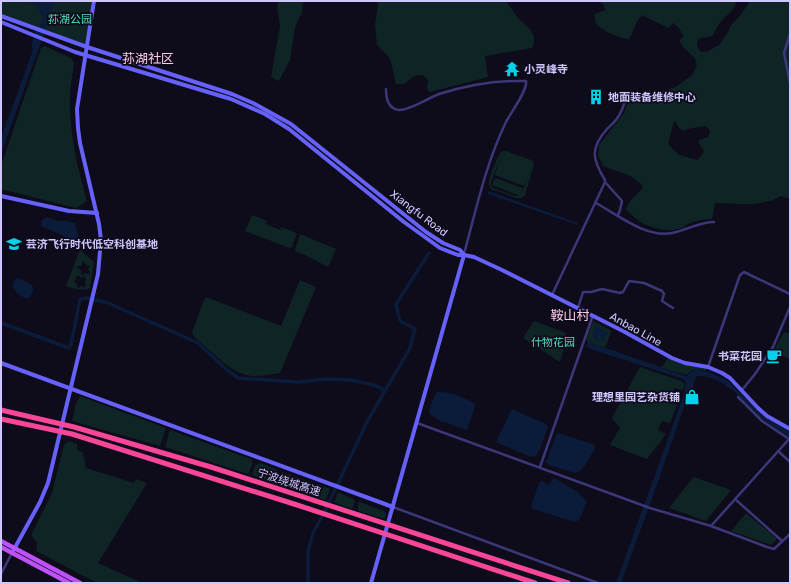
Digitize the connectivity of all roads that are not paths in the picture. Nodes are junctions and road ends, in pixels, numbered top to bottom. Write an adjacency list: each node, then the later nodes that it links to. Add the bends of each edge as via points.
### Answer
1 (94, 1): 5 (main road)
2 (1, 16): 5 (main road, Xiangfu Road)
3 (1, 22): 6 (main road, Xiangfu Road)
4 (790, 34): 7 (street, via 784,53)
5 (87, 47): 6 (main road); 16 (main road, Xiangfu Road, via 232,94 267,110 291,124 426,232 460,250)
6 (86, 55): 13 (main road, via 77,109 78,128); 16 (main road, Xiangfu Road, via 231,99 265,114 289,128 427,239 449,252)
7 (790, 83)
8 (386, 89): 16 (street, via 389,105 399,110 465,86 508,80 526,81 527,84 498,140)
9 (628, 94): 10 (street, via 621,113 599,140 594,152 595,162)
10 (606, 182): 12 (street); 14 (street, via 622,201)
11 (1, 196): 13 (main road, via 69,211)
12 (596, 203): 14 (street); 18 (street)
13 (97, 213): 25 (main road, via 101,240 98,274)
14 (618, 215): 15 (street, via 638,227 658,234 682,231 699,224)
15 (714, 222)
16 (464, 255): 18 (main road, Anbao Line, via 474,257); 29 (main road)
17 (790, 294): 24 (street, via 744,272 740,275)
18 (552, 295): 20 (main road, Anbao Line)
19 (790, 307): 26 (street, via 773,347)
20 (578, 308): 21 (street, via 583,292 602,289 620,293 629,281 662,291 662,301); 22 (main road, Anbao Line)
21 (673, 308)
22 (593, 315): 24 (main road, Anbao Line, via 672,358); 34 (street)
23 (1, 363): 25 (main road)
24 (708, 367): 26 (main road, Anbao Line, via 726,375)
25 (71, 388): 36 (main road); 42 (main road, via 48,483)
26 (742, 392): 30 (main road, Anbao Line, via 767,416); 31 (street, via 738,397 762,421)
27 (1, 410): 49 (highway, 宁波绕城高速, via 74,427 211,467)
28 (1, 419): 48 (highway, 宁波绕城高速, via 72,434)
29 (416, 422): 34 (street); 36 (main road)
30 (790, 430)
31 (790, 438): 32 (street)
32 (778, 451): 33 (street); 35 (street)
33 (790, 462)
34 (540, 467): 37 (street, via 650,508)
35 (735, 499): 37 (street); 40 (street)
36 (392, 507): 47 (main road); 50 (street)
37 (711, 526): 40 (street, via 774,549)
38 (790, 534): 40 (street)
39 (1, 541): 42 (main road)
40 (782, 541)
41 (1, 547): 43 (main road)
42 (15, 548): 43 (main road); 46 (main road)
43 (12, 553): 44 (street); 45 (main road)
44 (1, 574)
45 (69, 583)
46 (80, 583)
47 (371, 583)
48 (535, 583)
49 (568, 583)
50 (598, 583)

